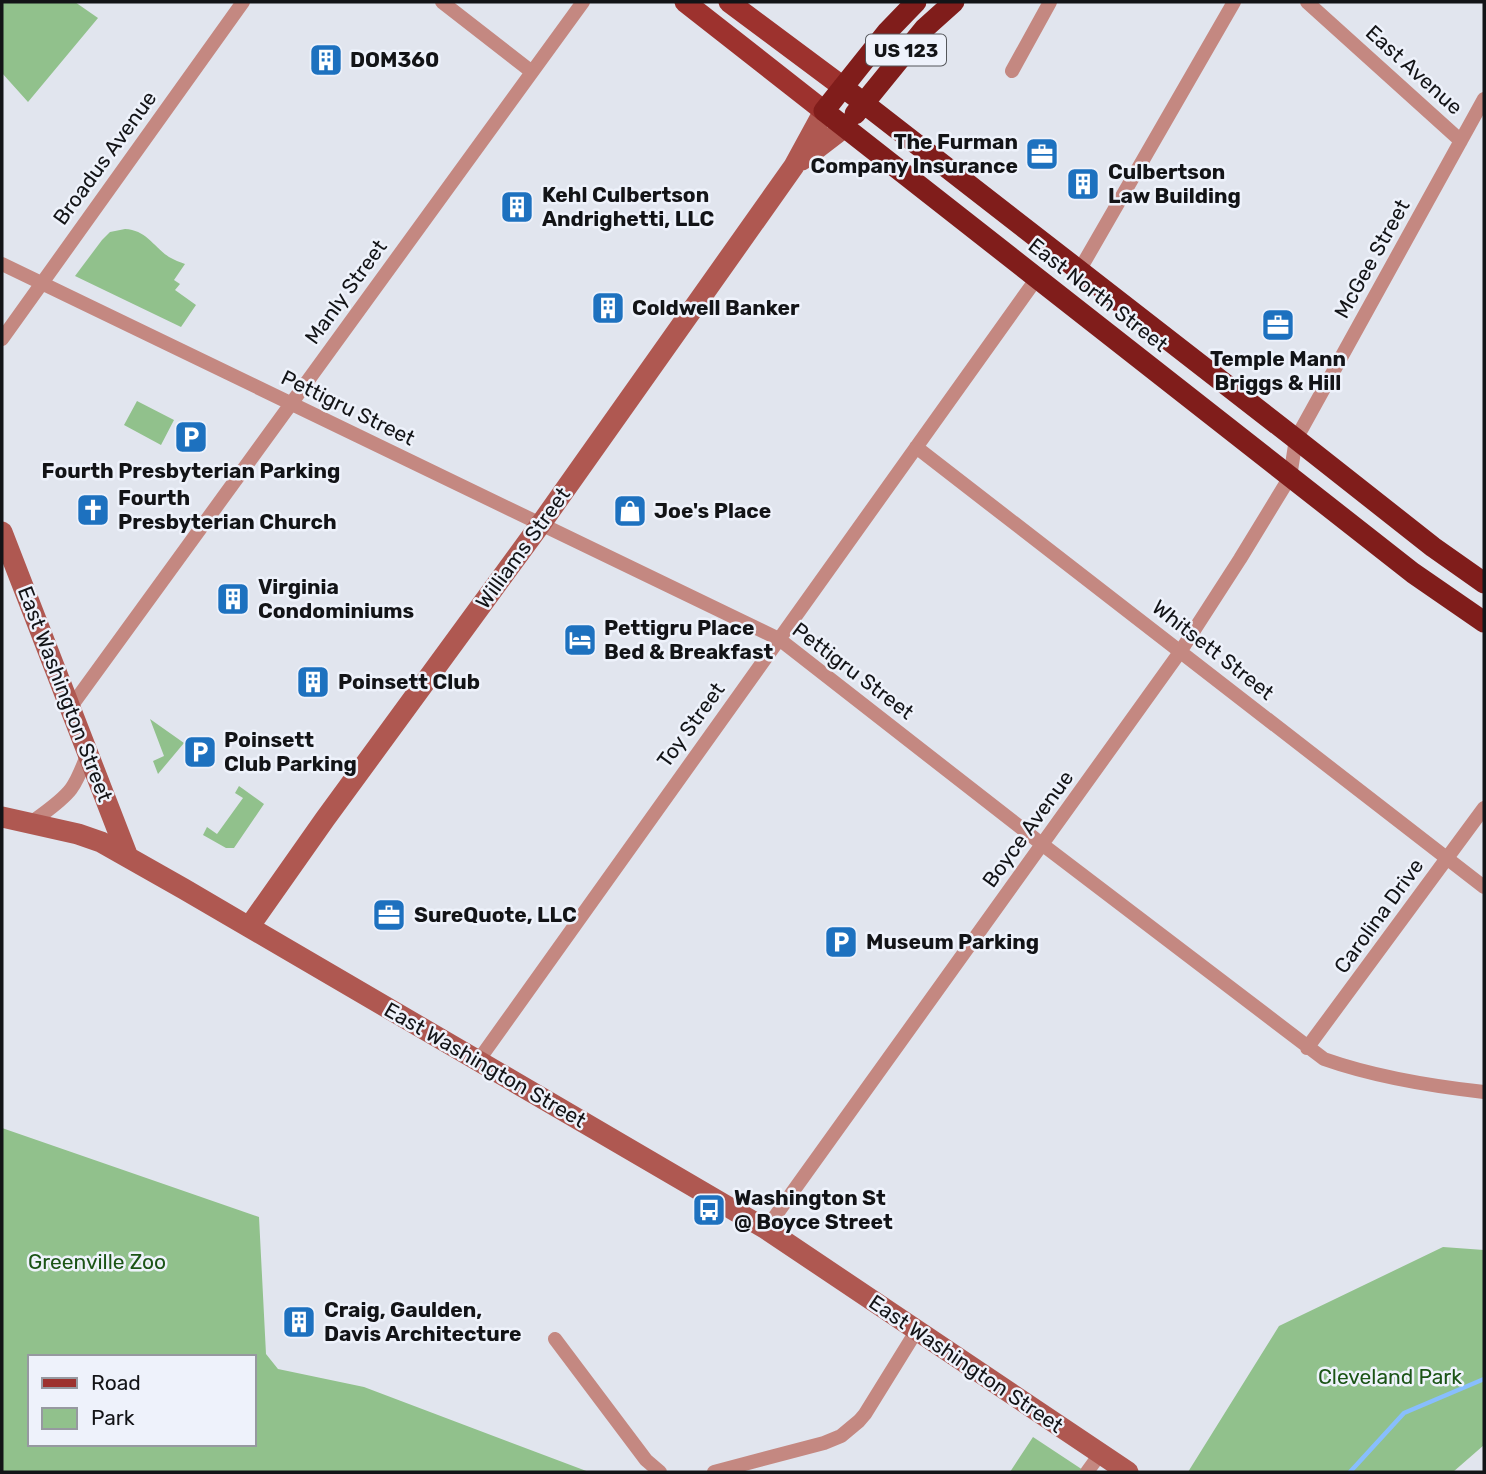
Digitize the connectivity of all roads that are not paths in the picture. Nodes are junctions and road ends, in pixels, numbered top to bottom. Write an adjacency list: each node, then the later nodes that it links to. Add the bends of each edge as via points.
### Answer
1 (243, 2): 25 (street, Broadus Avenue)
2 (442, 2): 14 (street)
3 (583, 2): 14 (street, Manly Street)
4 (685, 2): 18 (main road, East North Street)
5 (729, 2): 15 (main road)
6 (916, 2): 15 (highway, US 123)
7 (954, 2): 17 (highway, US 123, via 925,28)
8 (1036, 2): 12 (street)
9 (1050, 2): 12 (street)
10 (1234, 2): 23 (street)
11 (1307, 2): 20 (street, East Avenue)
12 (1042, 16): 13 (street)
13 (1012, 71)
14 (532, 72): 27 (street, Manly Street)
15 (843, 87): 17 (highway, East North Street); 18 (highway, US 123)
16 (1484, 99): 20 (street, McGee Street)
17 (863, 103): 19 (highway, US 123); 23 (highway, East North Street)
18 (824, 111): 19 (highway, East North Street); 21 (street, Williams Street)
19 (845, 127): 21 (street, Williams Street); 24 (highway, East North Street)
20 (1461, 141): 28 (street, McGee Street)
21 (794, 166): 31 (street, Williams Street)
22 (2, 264): 25 (street, Pettigru Street)
23 (1079, 271): 28 (highway, East North Street)
24 (1037, 278): 29 (street, Toy Street); 30 (highway, East North Street)
25 (42, 283): 26 (street, Broadus Avenue); 27 (street, Pettigru Street)
26 (2, 340)
27 (291, 403): 31 (street, Pettigru Street); 37 (street, Manly Street)
28 (1296, 439): 30 (street, Boyce Avenue); 33 (highway, East North Street)
29 (916, 447): 35 (street, Toy Street); 36 (street, Whitsett Street)
30 (1290, 477): 34 (highway, East North Street); 36 (street, Boyce Avenue)
31 (540, 525): 35 (street, Pettigru Street); 46 (street, Williams Street)
32 (2, 532): 37 (street, East Washington Street)
33 (1484, 583)
34 (1484, 622)
35 (779, 639): 42 (street, Pettigru Street); 48 (street, Toy Street)
36 (1181, 652): 42 (street, Boyce Avenue); 44 (street, Whitsett Street)
37 (70, 708): 38 (street, East Washington Street)
38 (88, 753): 41 (street, via 72,788); 43 (street, East Washington Street)
39 (1484, 808): 44 (street, Carolina Drive)
40 (2, 817): 41 (street)
41 (32, 822): 43 (street, via 89,838)
42 (1043, 845): 47 (street, Pettigru Street); 50 (street, Boyce Avenue)
43 (128, 856): 46 (street, East Washington Street)
44 (1447, 859): 45 (street, Whitsett Street); 47 (street, Carolina Drive)
45 (1484, 887)
46 (249, 927): 48 (street, East Washington Street)
47 (1307, 1048): 49 (street, Pettigru Street, via 1349,1068)
48 (478, 1061): 50 (street, East Washington Street)
49 (1484, 1091)
50 (766, 1229): 51 (street, East Washington Street)
51 (916, 1330): 53 (street, East Washington Street); 55 (street, via 850,1430 824,1443)
52 (555, 1339): 54 (street, via 646,1460)
53 (1100, 1454): 56 (street); 57 (street, East Washington Street)
54 (660, 1472)
55 (714, 1472)
56 (1087, 1472)
57 (1128, 1472)

